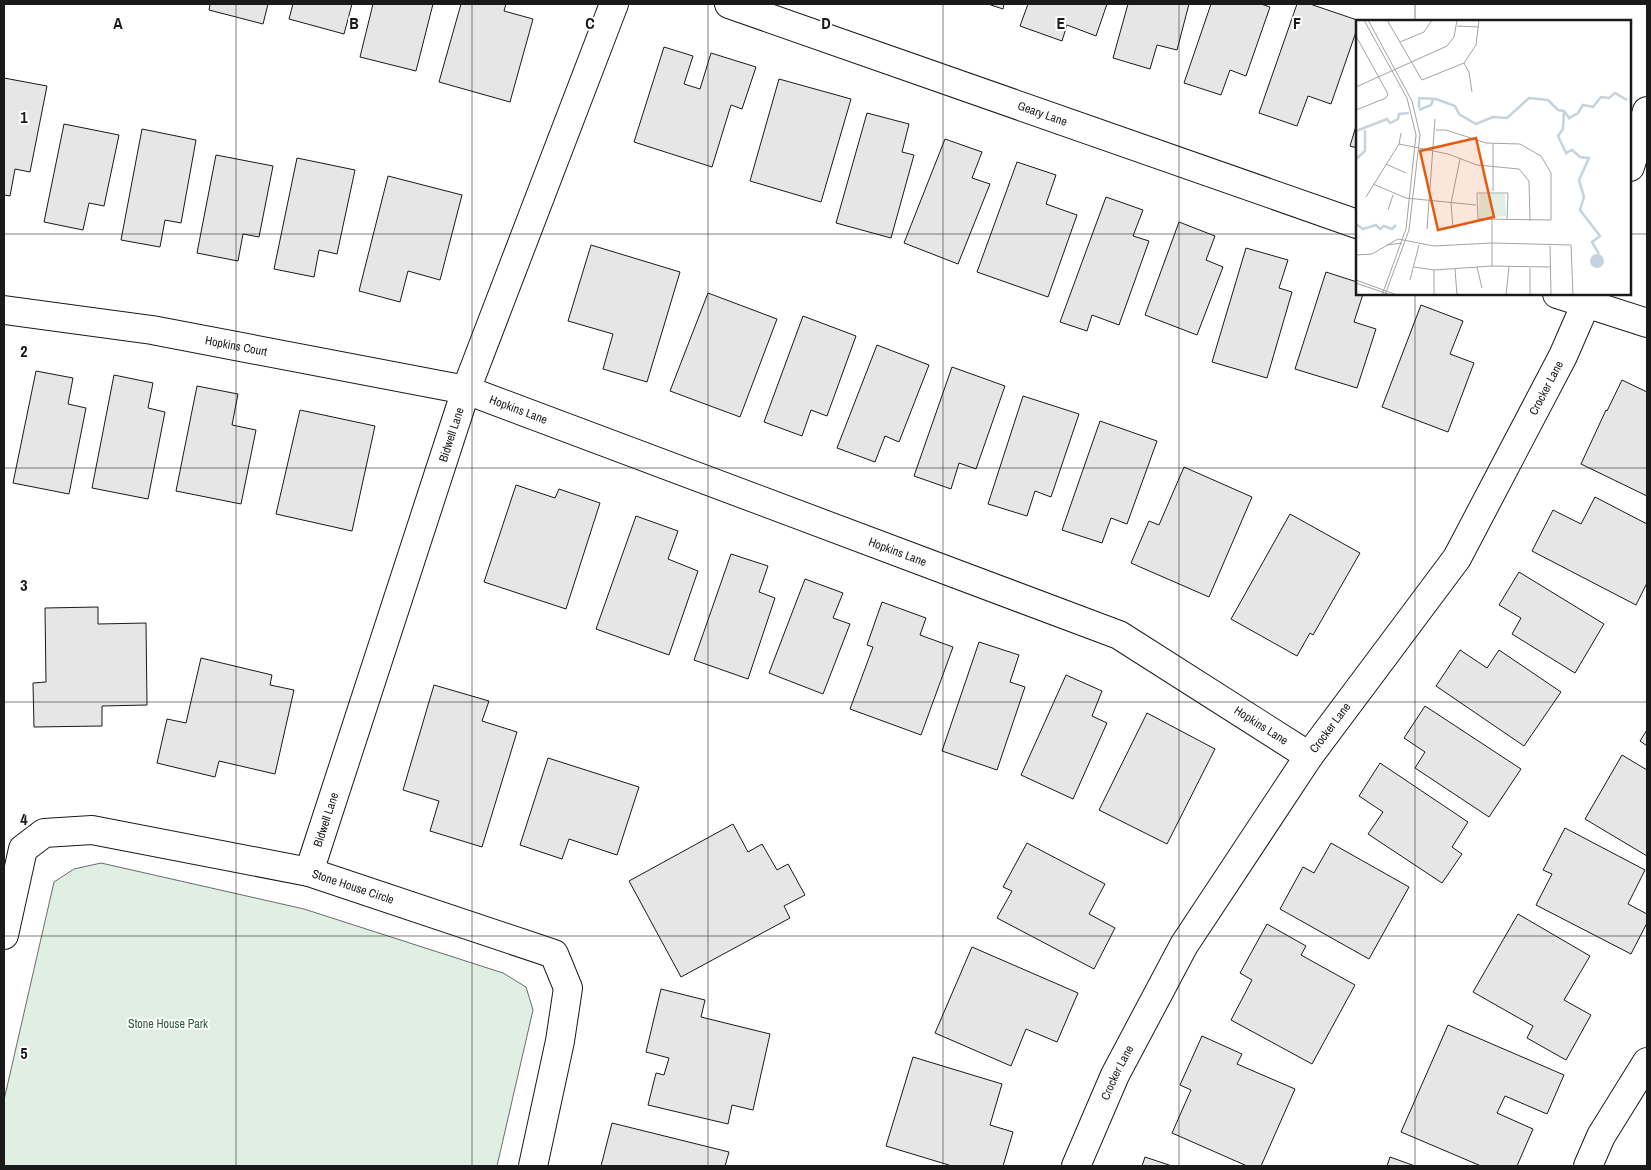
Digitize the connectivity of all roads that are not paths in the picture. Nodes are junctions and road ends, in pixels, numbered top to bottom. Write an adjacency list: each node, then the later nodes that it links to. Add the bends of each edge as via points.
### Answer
1 (614, 4): 10 (street, Bidwell Lane)
2 (729, 4): 5 (street, Geary Lane)
3 (1647, 111): 4 (street)
4 (1631, 164)
5 (1356, 224)
6 (1563, 295): 7 (street)
7 (1588, 299): 9 (street); 11 (street, Crocker Lane, via 1563,356 1457,558)
8 (4, 310): 10 (street, Hopkins Court, via 152,330)
9 (1647, 323)
10 (466, 390): 11 (street, Hopkins Lane, via 1119,635); 12 (street, Bidwell Lane)
11 (1309, 756): 16 (street, Crocker Lane, via 1184,945 1115,1075)
12 (309, 872): 13 (street, Stone House Circle, via 92,830 44,832 23,849); 15 (street, Stone House Circle, via 554,954 568,988)
13 (4, 935)
14 (1647, 1062): 17 (street, via 1601,1136)
15 (533, 1166)
16 (1076, 1166)
17 (1588, 1166)

